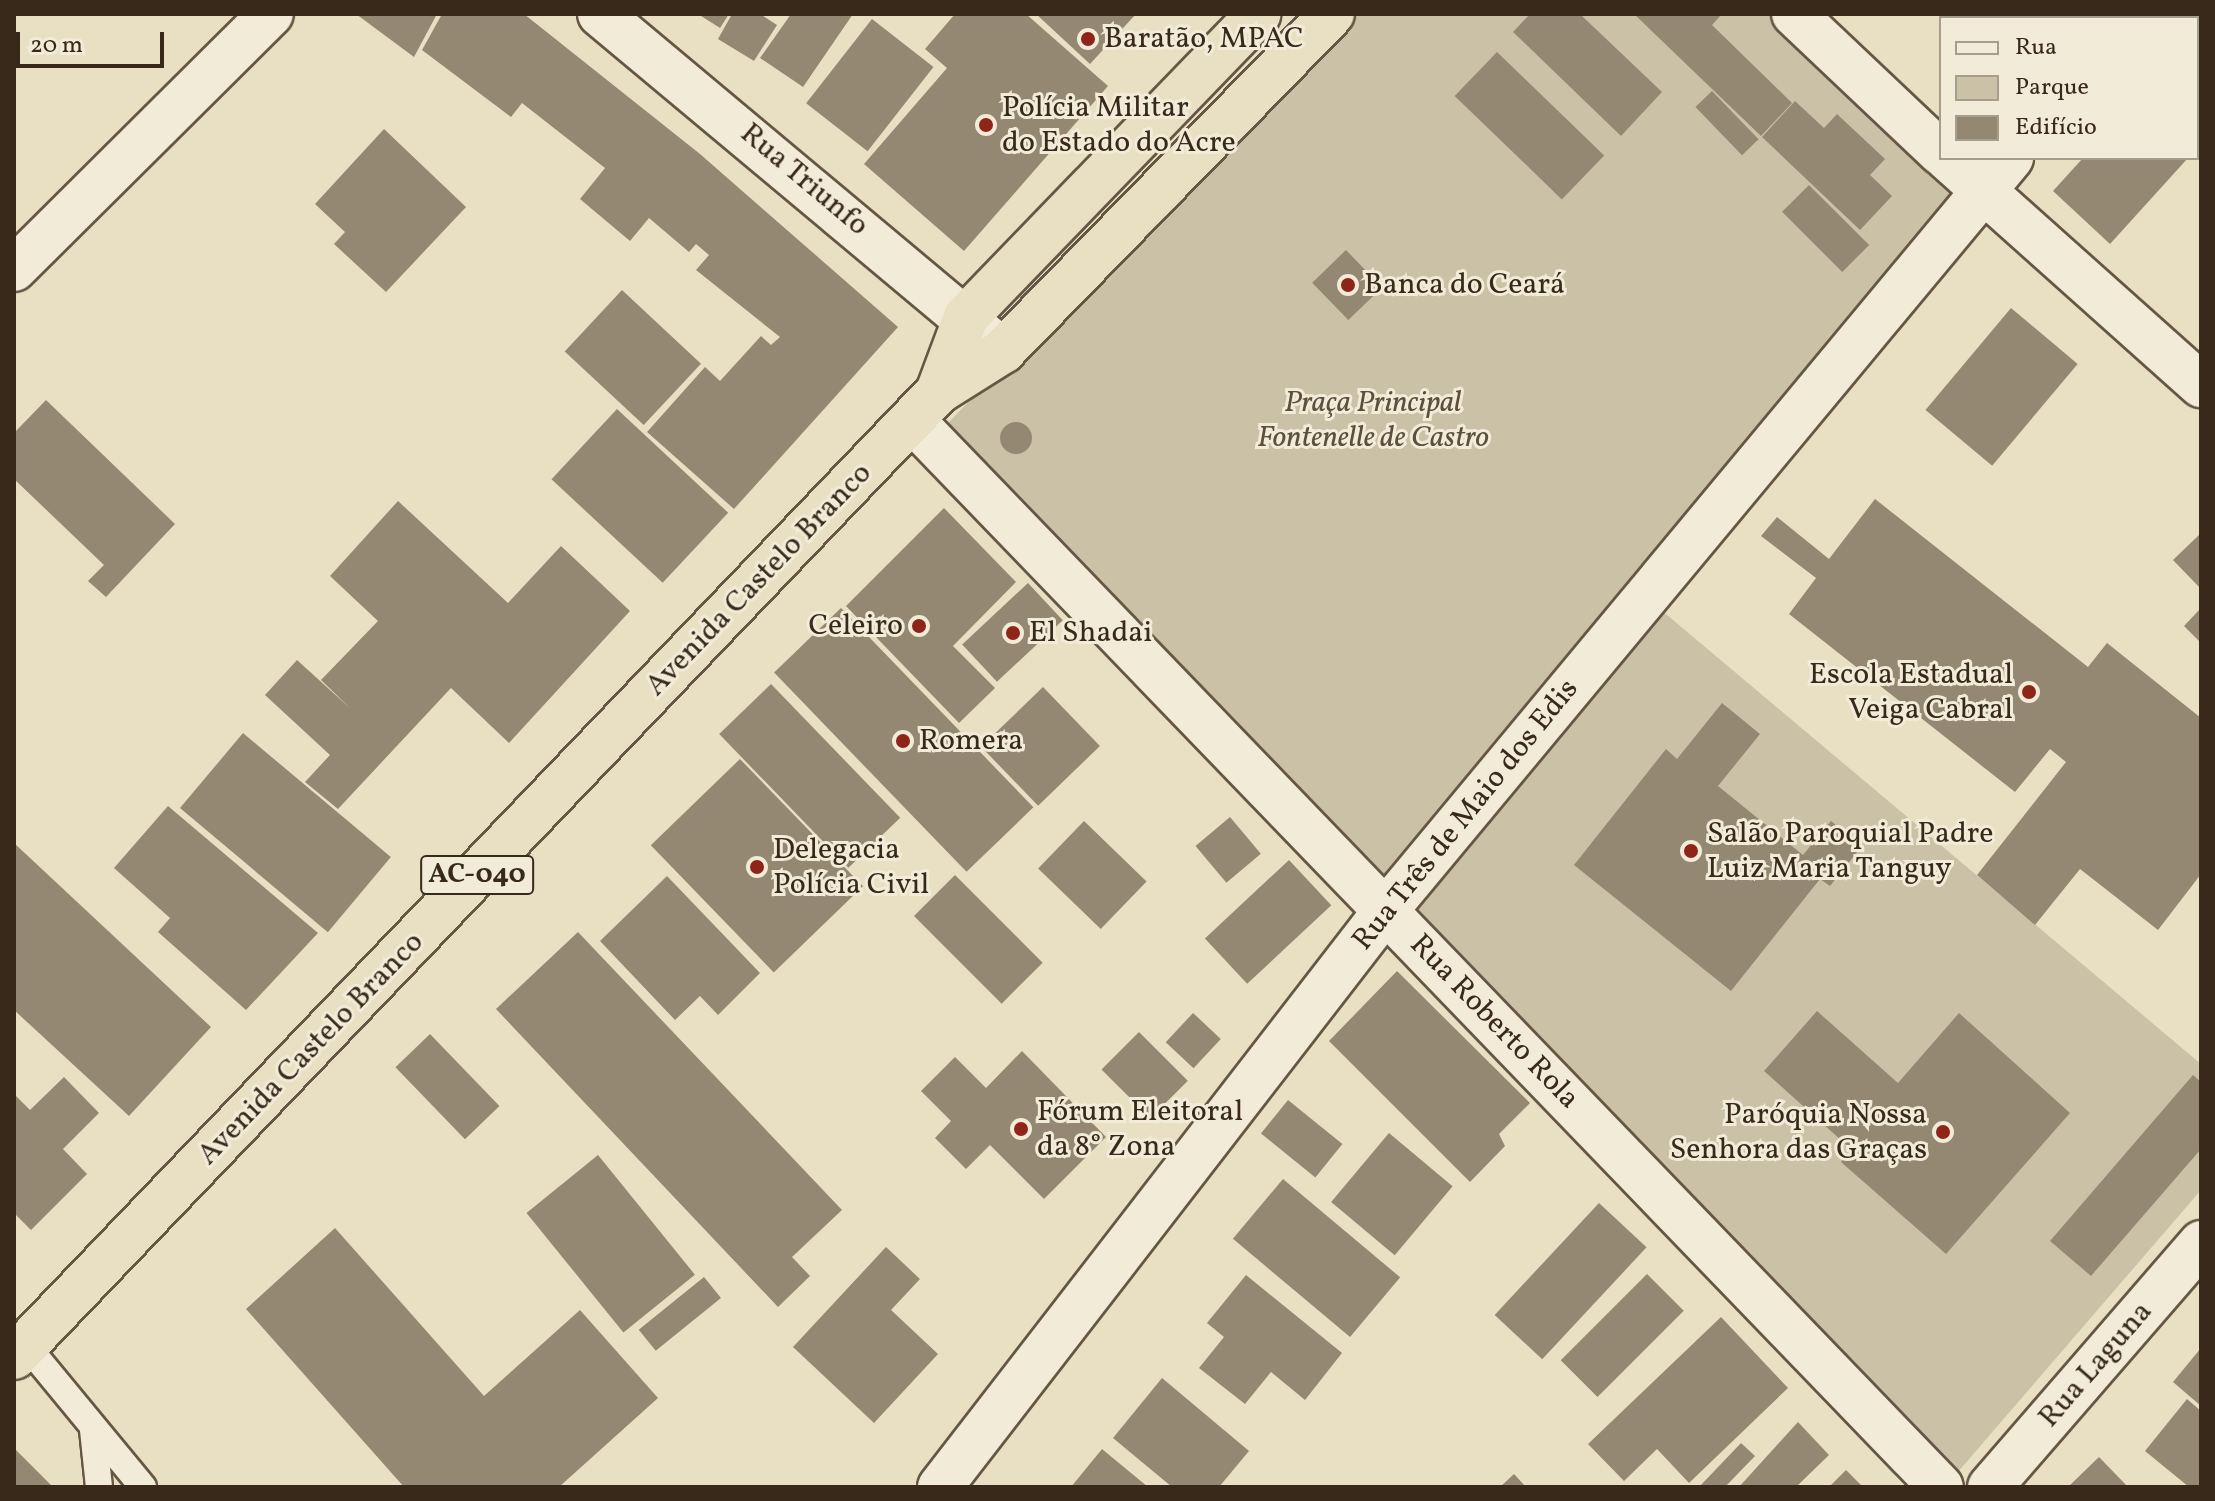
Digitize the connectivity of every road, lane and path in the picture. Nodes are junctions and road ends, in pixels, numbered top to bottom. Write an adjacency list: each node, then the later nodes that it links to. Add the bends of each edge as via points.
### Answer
1 (271, 14): 10 (street)
2 (600, 14): 11 (street, Rua Triunfo)
3 (1259, 14): 11 (highway, Avenida Castelo Branco / AC-040)
4 (1332, 14): 12 (highway, Avenida Castelo Branco / AC-040)
5 (1794, 14): 6 (street)
6 (1939, 151)
7 (1949, 160): 9 (street)
8 (2009, 160): 9 (street, Rua Três de Maio dos Edis)
9 (1979, 189): 13 (street); 15 (street, Rua Três de Maio dos Edis)
10 (14, 269)
11 (966, 317): 12 (street, Rua Triunfo); 14 (highway, Avenida Castelo Branco / AC-040)
12 (1003, 351): 14 (highway, Avenida Castelo Branco / AC-040)
13 (2201, 385)
14 (925, 406): 15 (street, Rua Roberto Rola); 17 (highway, Avenida Castelo Branco / AC-040)
15 (1386, 910): 21 (street, Rua Três de Maio dos Edis); 22 (street, Rua Roberto Rola)
16 (2201, 1243): 23 (street, Rua Laguna)
17 (20, 1351): 18 (lane)
18 (93, 1426): 19 (lane); 20 (lane)
19 (99, 1487)
20 (143, 1487)
21 (940, 1487)
22 (1941, 1487)
23 (1990, 1487)

